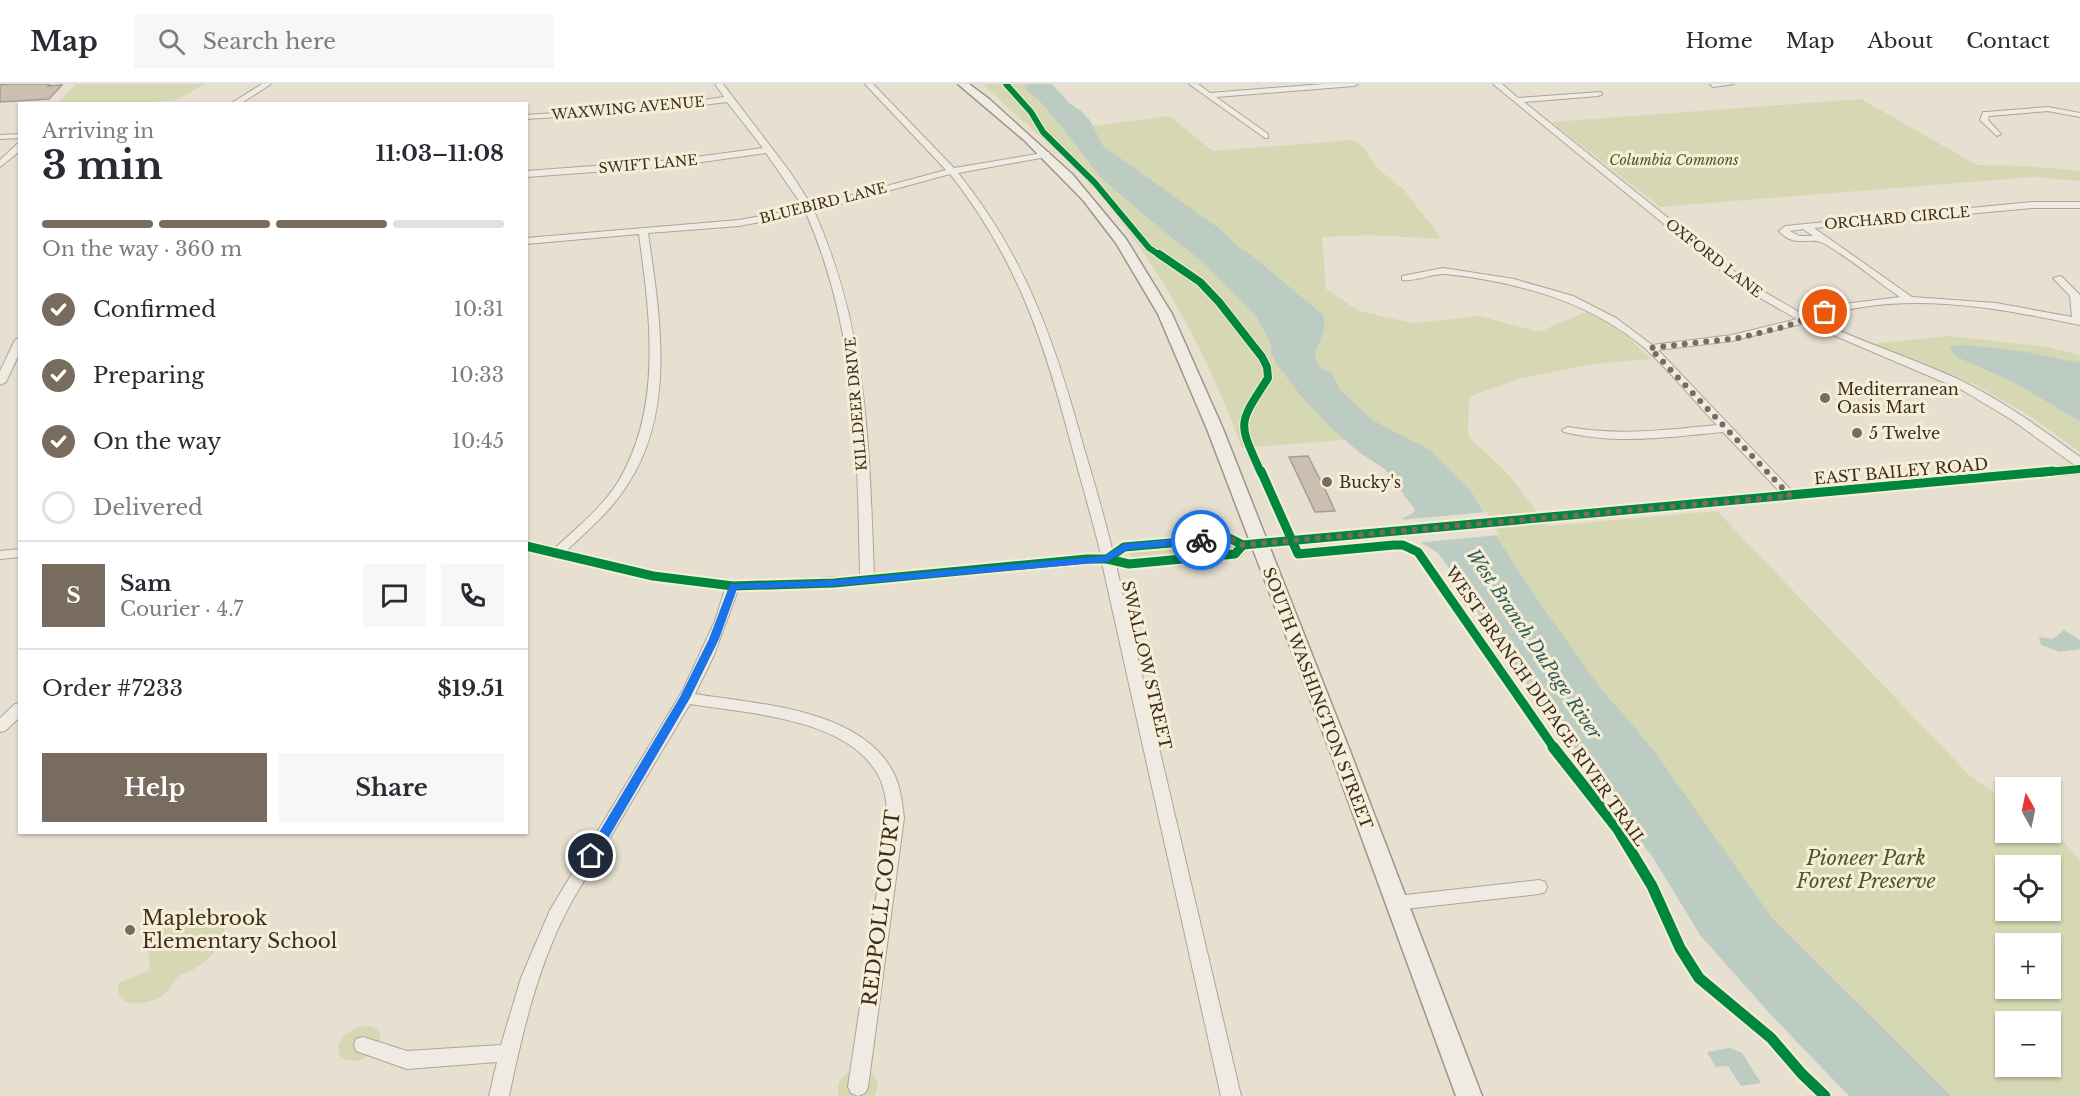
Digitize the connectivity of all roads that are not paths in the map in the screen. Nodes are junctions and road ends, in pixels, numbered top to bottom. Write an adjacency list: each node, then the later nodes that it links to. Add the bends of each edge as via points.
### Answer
1 (267, 84): 15 (street)
2 (719, 84): 13 (street, KILLDEER DRIVE)
3 (869, 84): 27 (street, SWALLOW STREET)
4 (963, 84): 16 (main road, SOUTH WASHINGTON STREET)
5 (975, 84): 16 (main road, SOUTH WASHINGTON STREET)
6 (1193, 84): 12 (street)
7 (1354, 84): 12 (street)
8 (1497, 84): 14 (street, OXFORD LANE)
9 (1730, 84): 10 (street)
10 (1713, 85)
11 (1598, 94): 14 (street)
12 (1209, 95): 21 (street)
13 (730, 99): 18 (street, WAXWING AVENUE); 24 (street, KILLDEER DRIVE)
14 (1517, 100): 38 (street, OXFORD LANE, via 1745,285)
15 (237, 102)
16 (999, 112): 25 (main road, SOUTH WASHINGTON STREET)
17 (2080, 115): 19 (street, via 2052,109 1986,114 1984,120)
18 (528, 117)
19 (1997, 134)
20 (18, 136): 22 (street)
21 (1265, 136)
22 (0, 137)
23 (18, 148): 26 (street)
24 (768, 150): 28 (street, SWIFT LANE, via 674,163); 30 (street, KILLDEER DRIVE)
25 (1046, 154): 27 (street, BLUEBIRD LANE); 48 (main road, SOUTH WASHINGTON STREET, via 1107,222 1155,295 1192,370)
26 (0, 164)
27 (952, 170): 30 (street, BLUEBIRD LANE); 53 (street, SWALLOW STREET, via 1012,260 1043,330)
28 (528, 174)
29 (2080, 205): 31 (street, ORCHARD CIRCLE, via 2032,205)
30 (808, 210): 32 (street, BLUEBIRD LANE, via 739,223); 54 (street, KILLDEER DRIVE, via 836,278 852,342 859,403)
31 (1806, 226): 33 (street, ORCHARD CIRCLE); 33 (street, via 1784,231 1800,239)
32 (643, 233): 34 (street, BLUEBIRD LANE); 51 (street, via 654,321 654,373 645,440 611,500)
33 (1822, 238): 37 (street, ORCHARD CIRCLE)
34 (528, 241)
35 (1405, 278): 41 (street, via 1443,271 1522,283 1598,312)
36 (2058, 278): 39 (street, via 2075,295)
37 (1910, 300): 38 (street, via 1852,305); 39 (street, via 1997,306)
38 (1803, 320): 41 (street, via 1726,340); 45 (street, OXFORD LANE, via 1971,390)
39 (2078, 321)
40 (18, 344): 42 (street)
41 (1650, 348): 43 (street)
42 (0, 382)
43 (1725, 428): 44 (street, via 1613,436); 47 (street)
44 (1568, 430)
45 (2080, 463)
46 (2080, 469): 47 (street, EAST BAILEY ROAD)
47 (1790, 496): 48 (street, EAST BAILEY ROAD)
48 (1251, 544): 53 (street, EAST BAILEY ROAD, via 1235,554 1129,564); 60 (main road, SOUTH WASHINGTON STREET)
49 (528, 547): 51 (street, EAST BAILEY ROAD)
50 (18, 553): 52 (street)
51 (557, 554): 55 (street, EAST BAILEY ROAD, via 653,576)
52 (0, 555)
53 (1107, 559): 54 (street, EAST BAILEY ROAD); 65 (street, SWALLOW STREET)
54 (867, 580): 55 (street, EAST BAILEY ROAD)
55 (733, 586): 56 (street, via 714,639)
56 (685, 698): 62 (street, via 559,909 523,993); 63 (street, REDPOLL COURT, via 803,717 845,732 871,752 891,787 896,818)
57 (18, 710): 58 (street)
58 (0, 727)
59 (1539, 887): 60 (street)
60 (1396, 903): 66 (main road, SOUTH WASHINGTON STREET)
61 (363, 1045): 62 (street, via 407,1060)
62 (507, 1053): 64 (street)
63 (858, 1087)
64 (500, 1096)
65 (1231, 1096)
66 (1469, 1096)

